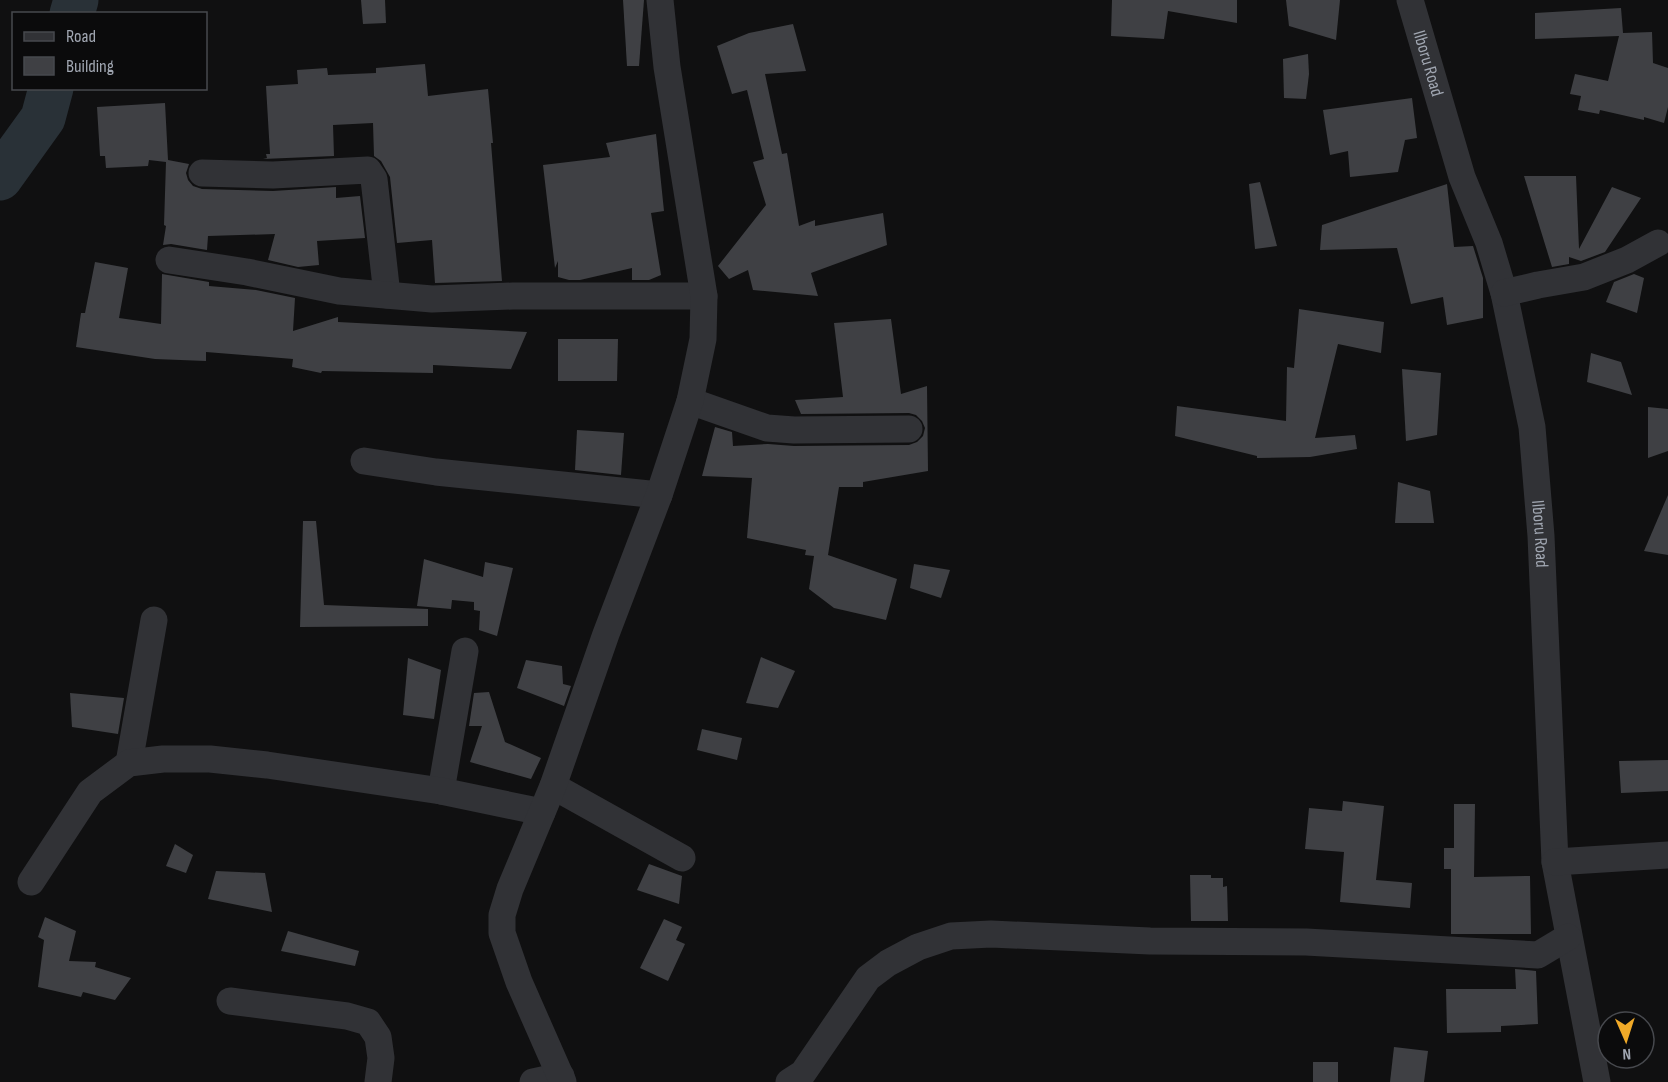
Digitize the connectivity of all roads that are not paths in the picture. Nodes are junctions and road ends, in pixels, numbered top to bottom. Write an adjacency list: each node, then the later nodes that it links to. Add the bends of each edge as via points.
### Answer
1 (660, 0): 8 (street)
2 (1410, 0): 6 (street, Ilboru Road, via 1462,177)
3 (202, 173): 7 (street, via 273,175 368,170 374,178)
4 (1658, 243): 6 (street, via 1584,278)
5 (170, 260): 7 (street, via 339,291)
6 (1504, 293): 21 (street, Ilboru Road, via 1532,427 1541,536)
7 (387, 295): 8 (street, via 432,299)
8 (704, 296): 9 (street, via 704,339)
9 (690, 401): 10 (street, via 767,428); 12 (street)
10 (909, 429)
11 (364, 461): 12 (street)
12 (659, 495): 16 (street)
13 (154, 620): 15 (street)
14 (465, 651): 17 (street)
15 (129, 763): 17 (street, via 210,759); 22 (street, via 90,792)
16 (552, 786): 18 (street); 20 (street)
17 (441, 791): 18 (street)
18 (542, 812): 25 (street, via 510,889 502,915 502,933)
19 (1668, 855): 21 (street)
20 (682, 858)
21 (1555, 862): 23 (street, Ilboru Road)
22 (31, 882)
23 (1568, 937): 28 (street, via 1538,954 1306,942 951,936 918,947 868,978 803,1073); 29 (street, Ilboru Road)
24 (230, 1001): 26 (street, via 347,1016 368,1023 378,1036)
25 (562, 1079): 27 (street)
26 (378, 1082)
27 (533, 1082)
28 (789, 1082)
29 (1597, 1082)

